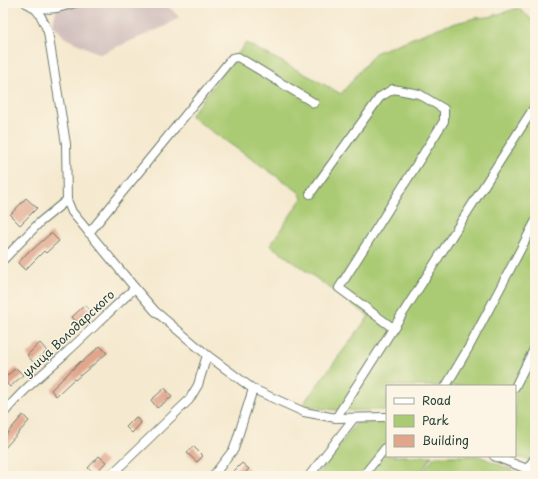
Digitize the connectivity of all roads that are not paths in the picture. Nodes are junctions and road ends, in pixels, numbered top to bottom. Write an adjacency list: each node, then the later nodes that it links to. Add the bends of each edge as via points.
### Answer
1 (75, 3): 2 (street, via 42,9)
2 (30, 4): 6 (street, via 41,16 48,32 66,144)
3 (314, 103): 8 (street, via 238,57 232,58)
4 (535, 106): 11 (street)
5 (310, 194): 11 (street, via 380,97 394,89 419,94 444,109 444,121 339,288)
6 (67, 200): 8 (street, via 72,212); 9 (street, via 40,222)
7 (535, 222): 14 (street)
8 (89, 233): 10 (street)
9 (3, 260)
10 (135, 288): 13 (street, via 155,311); 17 (street, улица Володарского, via 37,378)
11 (393, 328): 19 (street)
12 (535, 347): 15 (street)
13 (207, 355): 16 (street); 26 (street, via 198,385 189,400)
14 (447, 385)
15 (516, 385)
16 (253, 389): 19 (street, via 304,412); 27 (street, via 234,449)
17 (3, 414)
18 (386, 417): 20 (street)
19 (336, 418): 20 (street)
20 (354, 418): 28 (street)
21 (386, 447): 29 (street)
22 (497, 457): 24 (street)
23 (535, 458): 24 (street)
24 (527, 469): 25 (street)
25 (535, 474)
26 (110, 476)
27 (213, 476)
28 (309, 476)
29 (363, 476)

